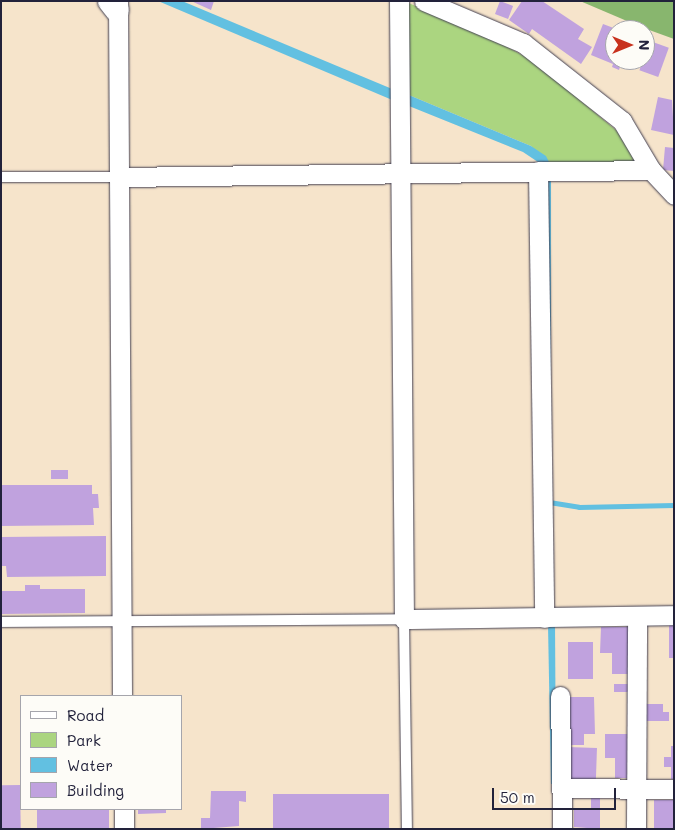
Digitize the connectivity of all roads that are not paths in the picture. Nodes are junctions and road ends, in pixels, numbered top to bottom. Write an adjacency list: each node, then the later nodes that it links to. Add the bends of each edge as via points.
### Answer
1 (399, 1): 6 (street)
2 (424, 1): 4 (street, via 523,43 622,121)
3 (115, 4): 8 (street)
4 (651, 170): 5 (street); 9 (street)
5 (538, 171): 6 (street); 11 (street)
6 (401, 172): 8 (street); 12 (street)
7 (1, 177): 8 (lane)
8 (118, 177): 14 (street)
9 (674, 194)
10 (674, 615): 11 (street)
11 (544, 618): 12 (street)
12 (404, 619): 14 (lane); 23 (lane)
13 (1, 622): 14 (lane)
14 (121, 622): 16 (street)
15 (637, 623): 19 (street)
16 (122, 695)
17 (560, 696): 18 (street)
18 (561, 788): 19 (street); 24 (street)
19 (636, 790): 20 (street); 25 (street)
20 (674, 790)
21 (124, 810): 22 (street)
22 (124, 829)
23 (407, 829)
24 (562, 829)
25 (636, 829)

